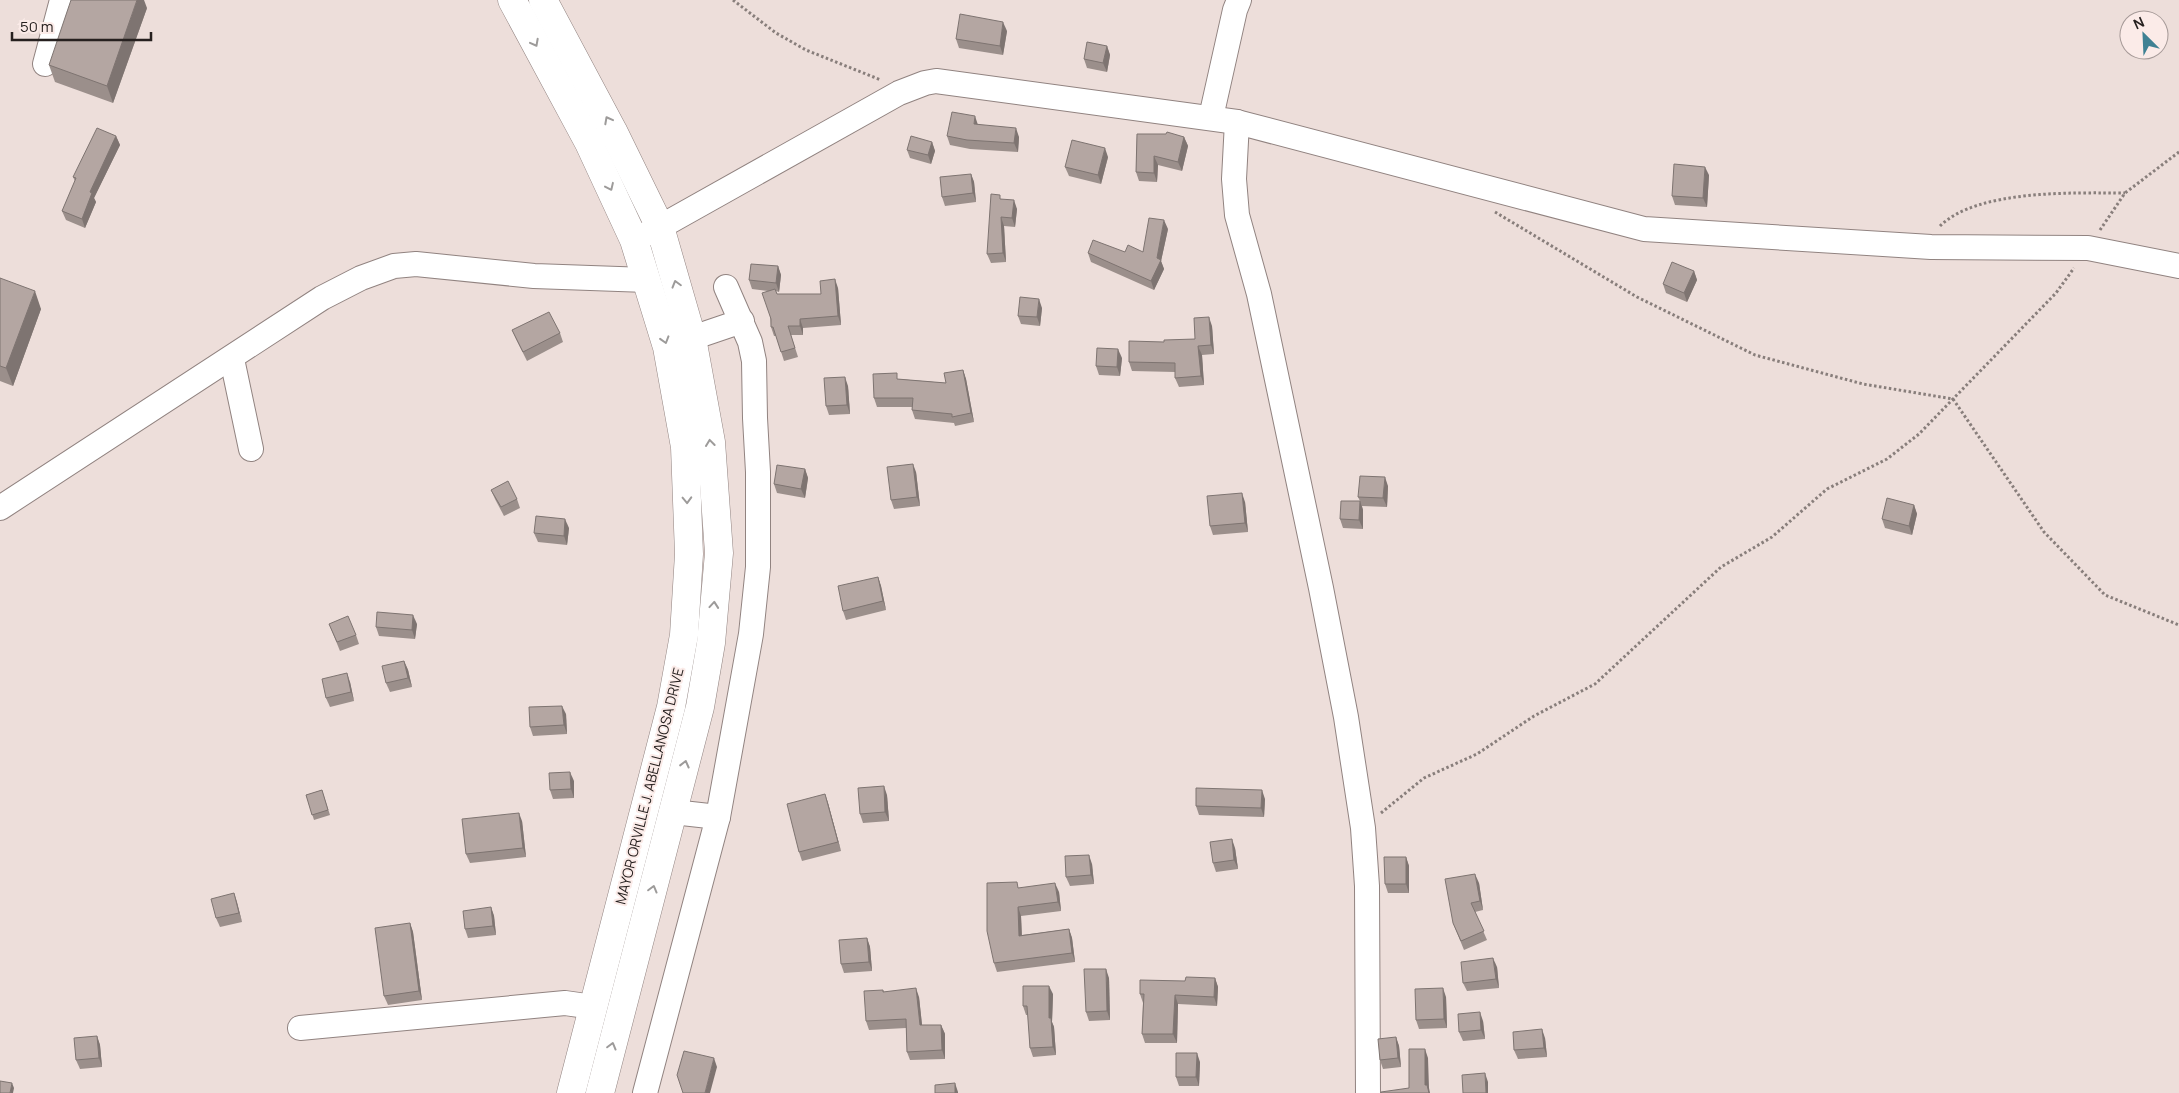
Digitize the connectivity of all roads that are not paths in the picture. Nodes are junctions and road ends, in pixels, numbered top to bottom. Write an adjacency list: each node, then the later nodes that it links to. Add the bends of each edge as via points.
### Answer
1 (62, 0): 5 (street)
2 (512, 0): 9 (main road, MAYOR ORVILLE J. ABELLANOSA DRIVE, one-way to 9, via 589,143)
3 (543, 0): 8 (main road, MAYOR ORVILLE J. ABELLANOSA DRIVE, one-way to 3)
4 (1239, 0): 6 (street)
5 (45, 64)
6 (1211, 117): 7 (street); 8 (street, via 925,82 899,93)
7 (1237, 122): 10 (street, via 1644,229 1931,247 2088,248); 25 (street, via 1234,179 1237,215 1259,294 1321,588 1363,828 1367,886)
8 (660, 227): 9 (street); 14 (main road, MAYOR ORVILLE J. ABELLANOSA DRIVE, one-way to 8)
9 (634, 240): 11 (main road, MAYOR ORVILLE J. ABELLANOSA DRIVE)
10 (2179, 266)
11 (647, 280): 15 (street, via 534,276 416,264 394,266 322,298); 20 (main road, MAYOR ORVILLE J. ABELLANOSA DRIVE, one-way to 20, via 667,347 685,447 689,554 684,635 671,707)
12 (726, 287): 13 (street)
13 (742, 321): 14 (street); 19 (street, via 754,361 758,567 751,634)
14 (692, 338): 18 (main road, MAYOR ORVILLE J. ABELLANOSA DRIVE, one-way to 14, via 700,707 711,643 719,553 711,442)
15 (232, 359): 16 (street); 17 (street)
16 (251, 450)
17 (0, 508)
18 (673, 812): 19 (street); 23 (main road, MAYOR ORVILLE J. ABELLANOSA DRIVE, one-way to 18)
19 (718, 817): 24 (street)
20 (593, 1007): 21 (street, via 565,1003); 22 (main road, MAYOR ORVILLE J. ABELLANOSA DRIVE)
21 (300, 1028)
22 (571, 1093)
23 (600, 1093)
24 (645, 1093)
25 (1368, 1093)

